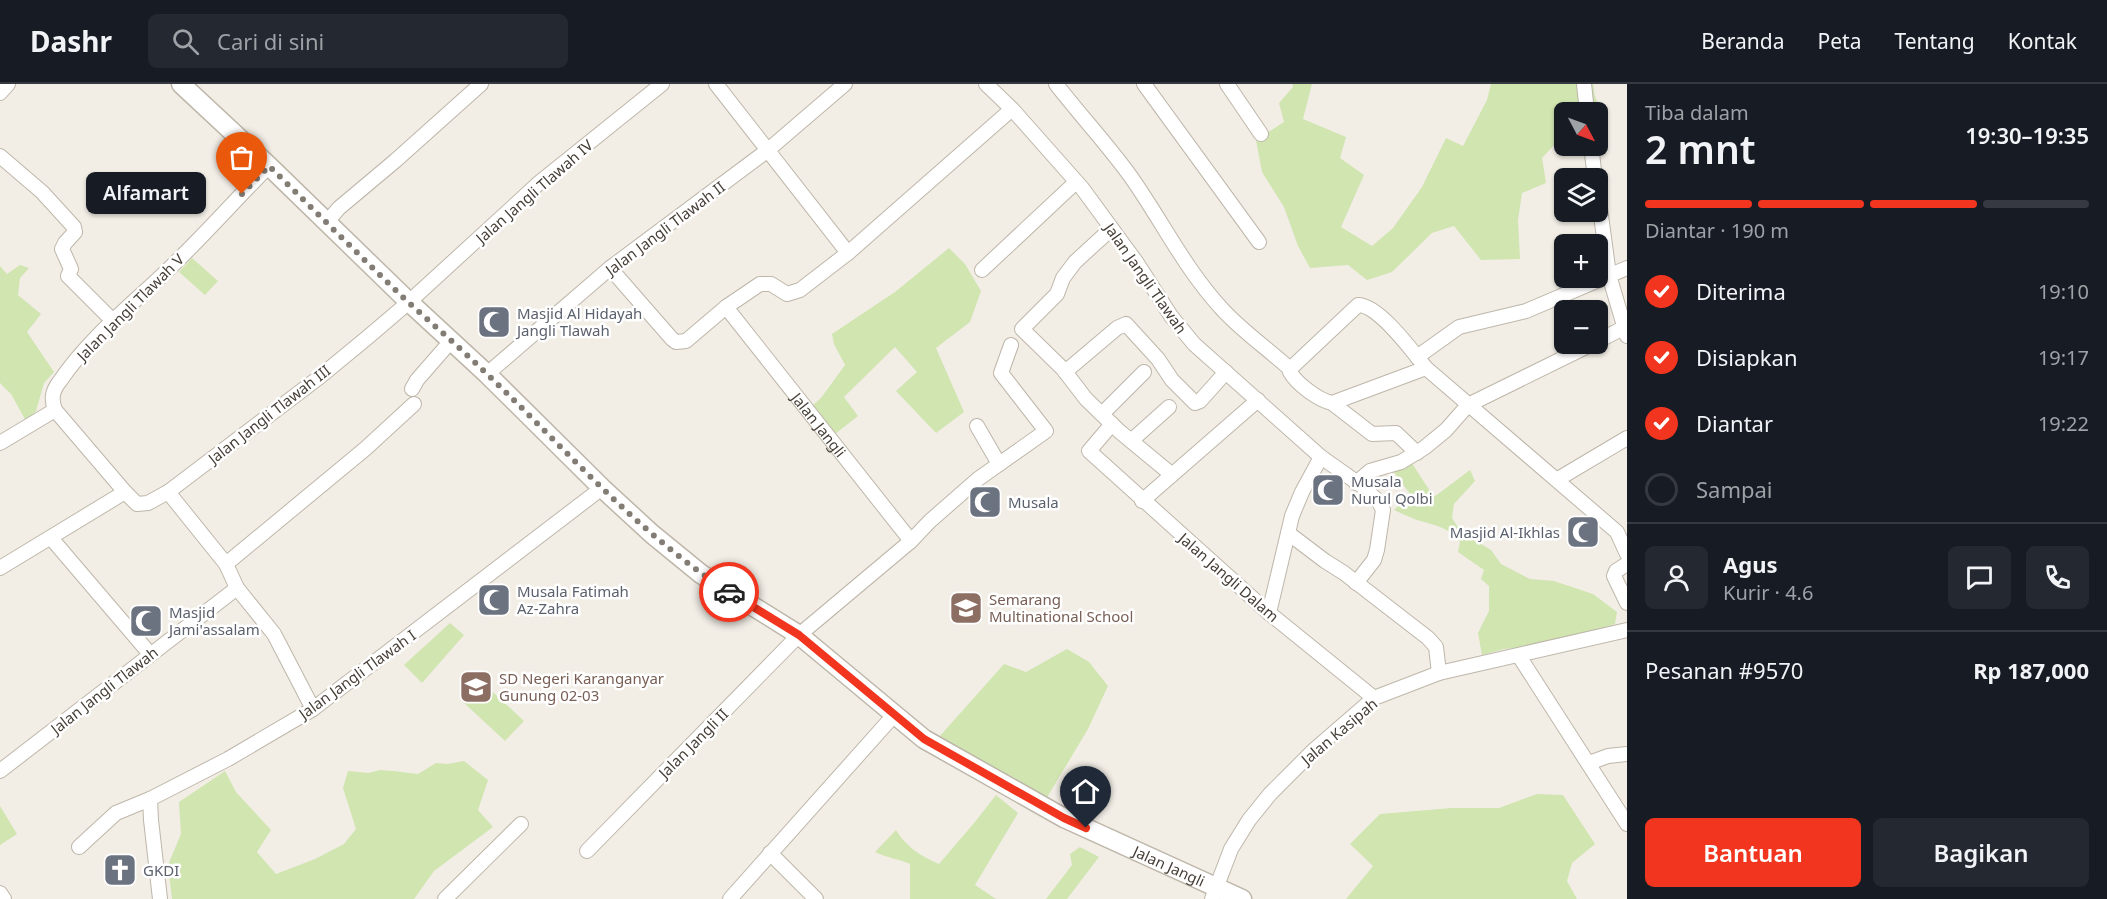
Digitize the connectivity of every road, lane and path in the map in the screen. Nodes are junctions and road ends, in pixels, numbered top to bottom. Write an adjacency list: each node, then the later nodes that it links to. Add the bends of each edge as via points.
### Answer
1 (8, 84): 12 (street)
2 (181, 84): 18 (street, Jalan Jangli)
3 (481, 84): 21 (street, via 339,207)
4 (662, 84): 29 (street, Jalan Jangli Tlawah IV, via 540,182)
5 (716, 84): 16 (street)
6 (845, 84): 16 (street, Jalan Jangli Tlawah II)
7 (986, 84): 14 (street, Jalan Jangli Tlawah)
8 (1056, 84): 39 (street, via 1130,176 1208,293)
9 (1144, 84): 23 (street)
10 (1227, 84): 15 (street)
11 (1584, 84): 13 (street)
12 (0, 93)
13 (1586, 102)
14 (1012, 109): 19 (street, Jalan Jangli Tlawah); 24 (street)
15 (1261, 134)
16 (768, 150): 24 (street); 25 (street, Jalan Jangli Tlawah II)
17 (0, 156): 31 (street, via 74,226 75,232 63,249 71,269 68,276)
18 (269, 166): 21 (street, Jalan Jangli); 31 (street, Jalan Jangli Tlawah V)
19 (1076, 182): 22 (street, Jalan Jangli Tlawah); 27 (street)
20 (1602, 222): 28 (street)
21 (326, 223): 29 (street, Jalan Jangli)
22 (1111, 228): 40 (street, via 1075,261 1057,294 1022,329); 42 (street, Jalan Jangli Tlawah, via 1181,330)
23 (1259, 242)
24 (848, 253): 30 (street, via 794,293 787,294 762,283)
25 (610, 268): 30 (street, via 676,342 686,341); 43 (street, Jalan Jangli Tlawah II)
26 (1627, 268): 28 (street)
27 (982, 270)
28 (1609, 275): 32 (street); 37 (street, via 1526,311 1459,327)
29 (409, 302): 34 (street, Jalan Jangli); 64 (street, Jalan Jangli Tlawah III, via 317,379)
30 (726, 307): 69 (street, Jalan Jangli)
31 (112, 321): 50 (street, Jalan Jangli Tlawah V, via 59,382 52,397)
32 (1626, 330): 33 (street)
33 (1608, 337)
34 (451, 341): 43 (street, Jalan Jangli); 44 (street)
35 (1011, 345): 58 (street, via 1001,372 1046,431)
36 (1572, 354): 48 (street)
37 (1417, 357): 38 (street); 39 (street, via 1372,310 1358,304)
38 (1426, 368): 46 (street); 48 (street)
39 (1290, 369): 46 (street, via 1296,380)
40 (1065, 372): 42 (street, via 1125,324 1195,403); 51 (street, via 1077,390)
41 (1144, 372): 51 (street)
42 (1226, 372): 45 (street, Jalan Jangli Tlawah)
43 (487, 374): 62 (street, Jalan Jangli)
44 (411, 389)
45 (1258, 400): 57 (street, Jalan Jangli Tlawah); 59 (street)
46 (1332, 403): 56 (street, via 1372,434 1396,432)
47 (414, 404): 71 (street)
48 (1468, 405): 56 (street, via 1446,430); 60 (street)
49 (1169, 406): 54 (street)
50 (55, 410): 55 (street); 63 (street, Jalan Jangli Tlawah III)
51 (1107, 419): 54 (street); 65 (street, Jalan Jangli Dalam, via 1089,451)
52 (977, 426): 58 (street)
53 (1627, 438): 60 (street)
54 (1131, 441): 59 (street)
55 (0, 443)
56 (1417, 453): 61 (street, via 1370,471)
57 (1321, 457): 61 (street, Jalan Jangli Tlawah); 67 (street, via 1302,492)
58 (999, 464): 69 (street)
59 (1172, 474): 65 (street)
60 (1558, 479): 66 (street)
61 (1356, 483): 74 (street, Jalan Jangli Tlawah, via 1383,510 1374,560)
62 (602, 488): 79 (street, Jalan Jangli, via 701,574); 84 (street, Jalan Jangli Tlawah I)
63 (125, 492): 64 (street, Jalan Jangli Tlawah III, via 143,505); 68 (street)
64 (168, 492): 71 (street)
65 (1142, 501): 77 (street, Jalan Jangli Dalam)
66 (1622, 530): 70 (street)
67 (1288, 533): 74 (street); 77 (street)
68 (51, 538): 73 (street); 80 (street)
69 (911, 541): 79 (street)
70 (1627, 554)
71 (226, 564): 75 (street)
72 (1627, 564): 76 (street, via 1614,576)
73 (0, 568)
74 (1356, 582): 82 (street, via 1432,642)
75 (237, 588): 80 (street, Jalan Jangli Tlawah); 84 (street, via 274,634)
76 (1627, 603)
77 (1269, 613): 83 (street, Jalan Jangli Dalam)
78 (1627, 630): 81 (street, Jalan Kasipah)
79 (799, 635): 85 (street, Jalan Jangli); 93 (street, Jalan Jangli II)
80 (150, 654): 88 (street, Jalan Jangli Tlawah)
81 (1519, 656): 82 (street, Jalan Kasipah); 87 (street)
82 (1439, 674): 83 (street, Jalan Kasipah)
83 (1374, 698): 96 (street, Jalan Kasipah, via 1270,794 1231,849)
84 (313, 710): 89 (street, Jalan Jangli Tlawah I)
85 (895, 714): 94 (street); 96 (street, Jalan Jangli, via 924,739 1064,818)
86 (1627, 754): 87 (street)
87 (1589, 763): 91 (street)
88 (0, 771)
89 (150, 799): 92 (street, Jalan Jangli Tlawah I, via 116,813); 98 (street)
90 (521, 824): 99 (street)
91 (1627, 824)
92 (79, 847)
93 (587, 851)
94 (770, 853): 100 (street); 101 (street)
95 (0, 893): 97 (street)
96 (1214, 894): 102 (street, Jalan Jangli)
97 (4, 899)
98 (160, 899)
99 (445, 899)
100 (730, 899)
101 (816, 899)
102 (1242, 899)

